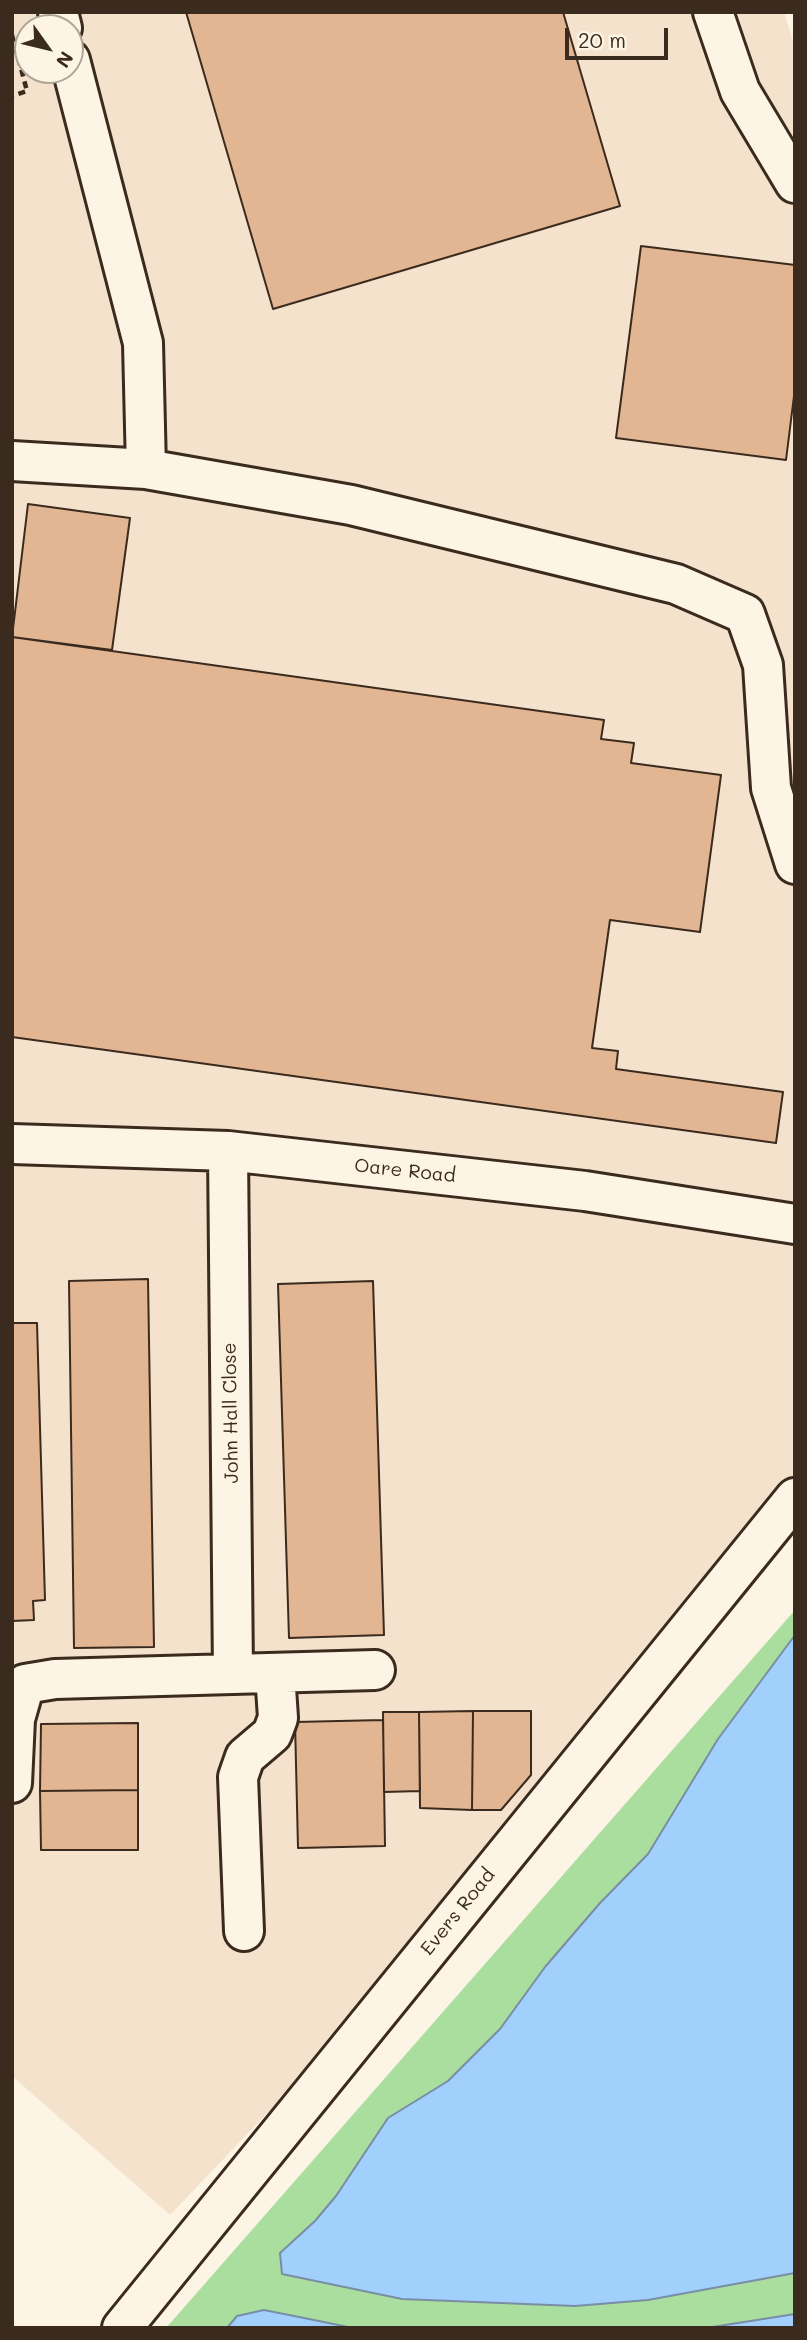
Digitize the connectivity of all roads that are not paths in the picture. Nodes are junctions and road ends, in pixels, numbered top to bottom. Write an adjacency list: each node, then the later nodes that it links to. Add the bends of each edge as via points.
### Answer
1 (713, 12): 3 (street, via 740,92)
2 (76, 84): 5 (street, via 143,343)
3 (795, 183)
4 (12, 461): 5 (street)
5 (146, 469): 6 (street, via 378,512 676,584 745,614 763,664 771,788)
6 (795, 864)
7 (12, 1144): 8 (street, Oare Road)
8 (228, 1152): 9 (street, Oare Road, via 585,1191); 13 (street, John Hall Close)
9 (795, 1224)
10 (795, 1498): 16 (street, Evers Road)
11 (375, 1670): 12 (street)
12 (275, 1673): 13 (street); 15 (street, via 278,1718 272,1734 245,1757 238,1777)
13 (233, 1674): 14 (street, via 55,1679 25,1684 15,1719)
14 (12, 1783)
15 (244, 1931)
16 (122, 2328)

